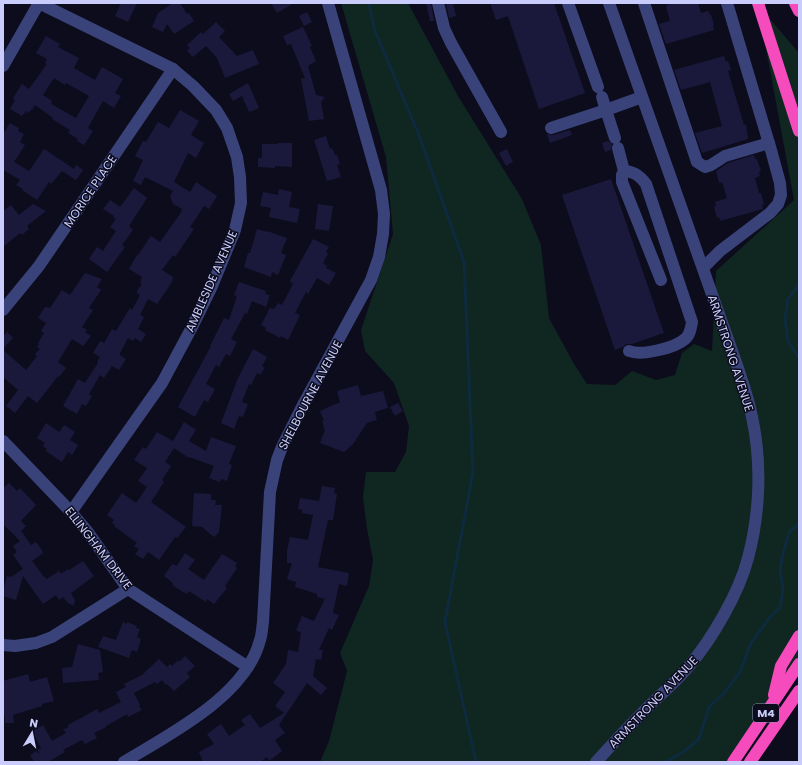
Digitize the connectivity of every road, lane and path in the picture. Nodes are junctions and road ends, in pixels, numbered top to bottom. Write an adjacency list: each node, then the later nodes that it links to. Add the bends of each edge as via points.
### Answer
1 (39, 3): 11 (street); 12 (street, AMBLESIDE AVENUE)
2 (328, 3): 30 (street, SHELBOURNE AVENUE, via 381,190 383,234 371,280 304,403 277,460 270,492 260,640)
3 (438, 3): 17 (street, via 444,28 451,43)
4 (568, 3): 14 (street)
5 (609, 3): 13 (street, ARMSTRONG AVENUE)
6 (644, 3): 18 (street, via 697,162 705,166 711,165 725,156)
7 (727, 3): 18 (street)
8 (758, 3): 16 (highway)
9 (795, 3): 10 (highway)
10 (799, 10)
11 (3, 66)
12 (173, 69): 22 (street, MORICE PLACE, via 39,266); 25 (street, AMBLESIDE AVENUE, via 216,110 227,128 237,157 240,177 241,203 235,230 212,286 162,383)
13 (642, 97): 14 (street); 20 (street, ARMSTRONG AVENUE)
14 (606, 110): 15 (street); 19 (street)
15 (551, 128)
16 (799, 131)
17 (501, 132)
18 (769, 143): 20 (street, via 780,183 781,195 778,204)
19 (624, 171): 21 (street, via 622,182); 23 (street, via 636,174 646,184 692,322 691,331 678,344 647,353)
20 (702, 268): 34 (street, ARMSTRONG AVENUE, via 738,368 752,417 758,471 758,505 748,560 728,605 702,650)
21 (661, 280)
22 (3, 310)
23 (629, 351)
24 (3, 441): 25 (street, ELLINGHAM DRIVE)
25 (72, 512): 26 (street, ELLINGHAM DRIVE)
26 (128, 589): 28 (street, via 52,637 36,643); 30 (street, ELLINGHAM DRIVE)
27 (799, 636): 32 (highway, via 781,666)
28 (3, 645)
29 (799, 664): 32 (highway, M4)
30 (248, 667): 33 (street, SHELBOURNE AVENUE, via 231,689 193,721)
31 (799, 691): 36 (highway, M4)
32 (773, 702): 35 (highway, M4)
33 (124, 762)
34 (596, 762)
35 (733, 762)
36 (750, 762)

